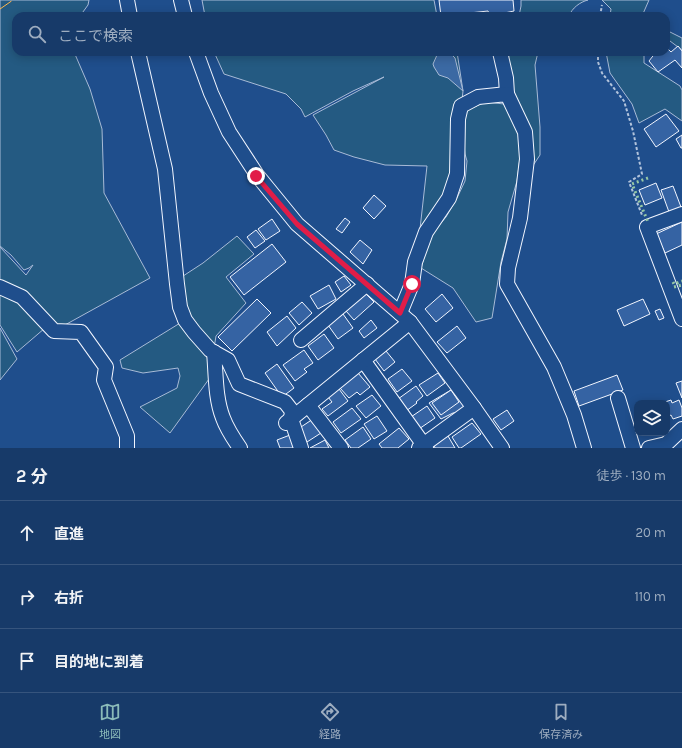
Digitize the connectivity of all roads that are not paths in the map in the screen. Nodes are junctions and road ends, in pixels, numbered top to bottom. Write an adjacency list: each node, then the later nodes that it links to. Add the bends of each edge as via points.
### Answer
1 (127, 0): 3 (street)
2 (180, 0): 4 (street)
3 (129, 12)
4 (184, 12)
5 (139, 56): 15 (street, via 165,169 180,307 194,332)
6 (197, 56): 10 (street, via 229,132 256,176 297,224)
7 (501, 56): 8 (street, via 506,78)
8 (506, 94): 12 (street, via 478,97 461,106 458,119 457,174 449,198 426,232 415,262); 28 (street, via 525,132 526,159 520,218 508,268 507,284 554,368 574,415)
9 (682, 214): 13 (street, via 647,227)
10 (367, 284): 12 (street); 14 (street)
11 (0, 287): 23 (street, via 22,297 54,331 81,332 106,367 104,380 127,436)
12 (405, 318): 16 (street); 19 (street)
13 (682, 319)
14 (301, 340)
15 (214, 352): 20 (street, via 228,360 239,384 285,402 292,411); 24 (street, via 222,416)
16 (364, 360): 18 (street); 22 (street)
17 (618, 398): 29 (street)
18 (308, 405): 20 (street); 26 (street)
19 (474, 408): 22 (street); 27 (street)
20 (288, 421): 25 (street)
21 (682, 429): 30 (street, via 666,444)
22 (423, 447)
23 (127, 448)
24 (240, 448)
25 (301, 448)
26 (341, 448)
27 (502, 448)
28 (584, 448)
29 (633, 448)
30 (649, 448)

